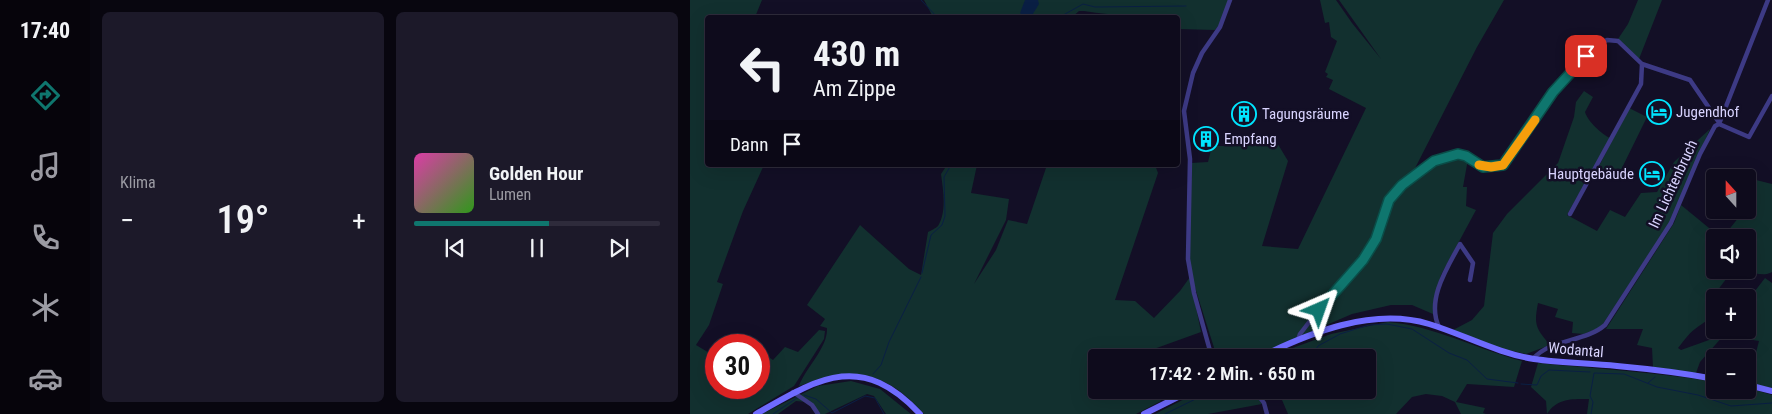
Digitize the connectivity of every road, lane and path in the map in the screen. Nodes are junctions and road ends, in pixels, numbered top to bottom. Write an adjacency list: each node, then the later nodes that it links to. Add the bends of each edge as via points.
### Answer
1 (1230, 0): 10 (street, via 1220,27 1193,73 1184,110 1190,159 1188,259)
2 (1768, 0): 5 (street, Im Lichtenbruch)
3 (1642, 64): 5 (street, via 1690,80); 6 (street, via 1641,84); 9 (street, via 1618,41 1606,40 1565,77 1503,165 1483,167 1458,154 1434,161 1402,185 1389,200 1376,239 1363,260 1310,321)
4 (1772, 96): 5 (street, via 1749,137)
5 (1718, 123): 12 (street, Im Lichtenbruch, via 1708,138 1671,223 1605,325 1588,335 1547,347)
6 (1570, 214)
7 (1470, 280): 8 (street, via 1473,263 1460,244 1438,286 1434,318)
8 (1439, 327): 9 (main road, Wodantal, via 1401,318 1372,319); 12 (main road, Wodantal, via 1490,348)
9 (1298, 340): 11 (main road, Wodantal)
10 (1209, 349)
11 (1278, 349)
12 (1533, 359): 13 (main road, Wodantal)
13 (1706, 378)
14 (1756, 387): 15 (main road)
15 (1772, 391)
16 (794, 392): 19 (main road); 20 (street, via 812,404); 21 (main road, via 835,377 867,378 894,390)
17 (1174, 399): 22 (main road)
18 (1261, 399): 23 (street)
19 (756, 414)
20 (818, 414)
21 (920, 414)
22 (1144, 414)
23 (1267, 414)

